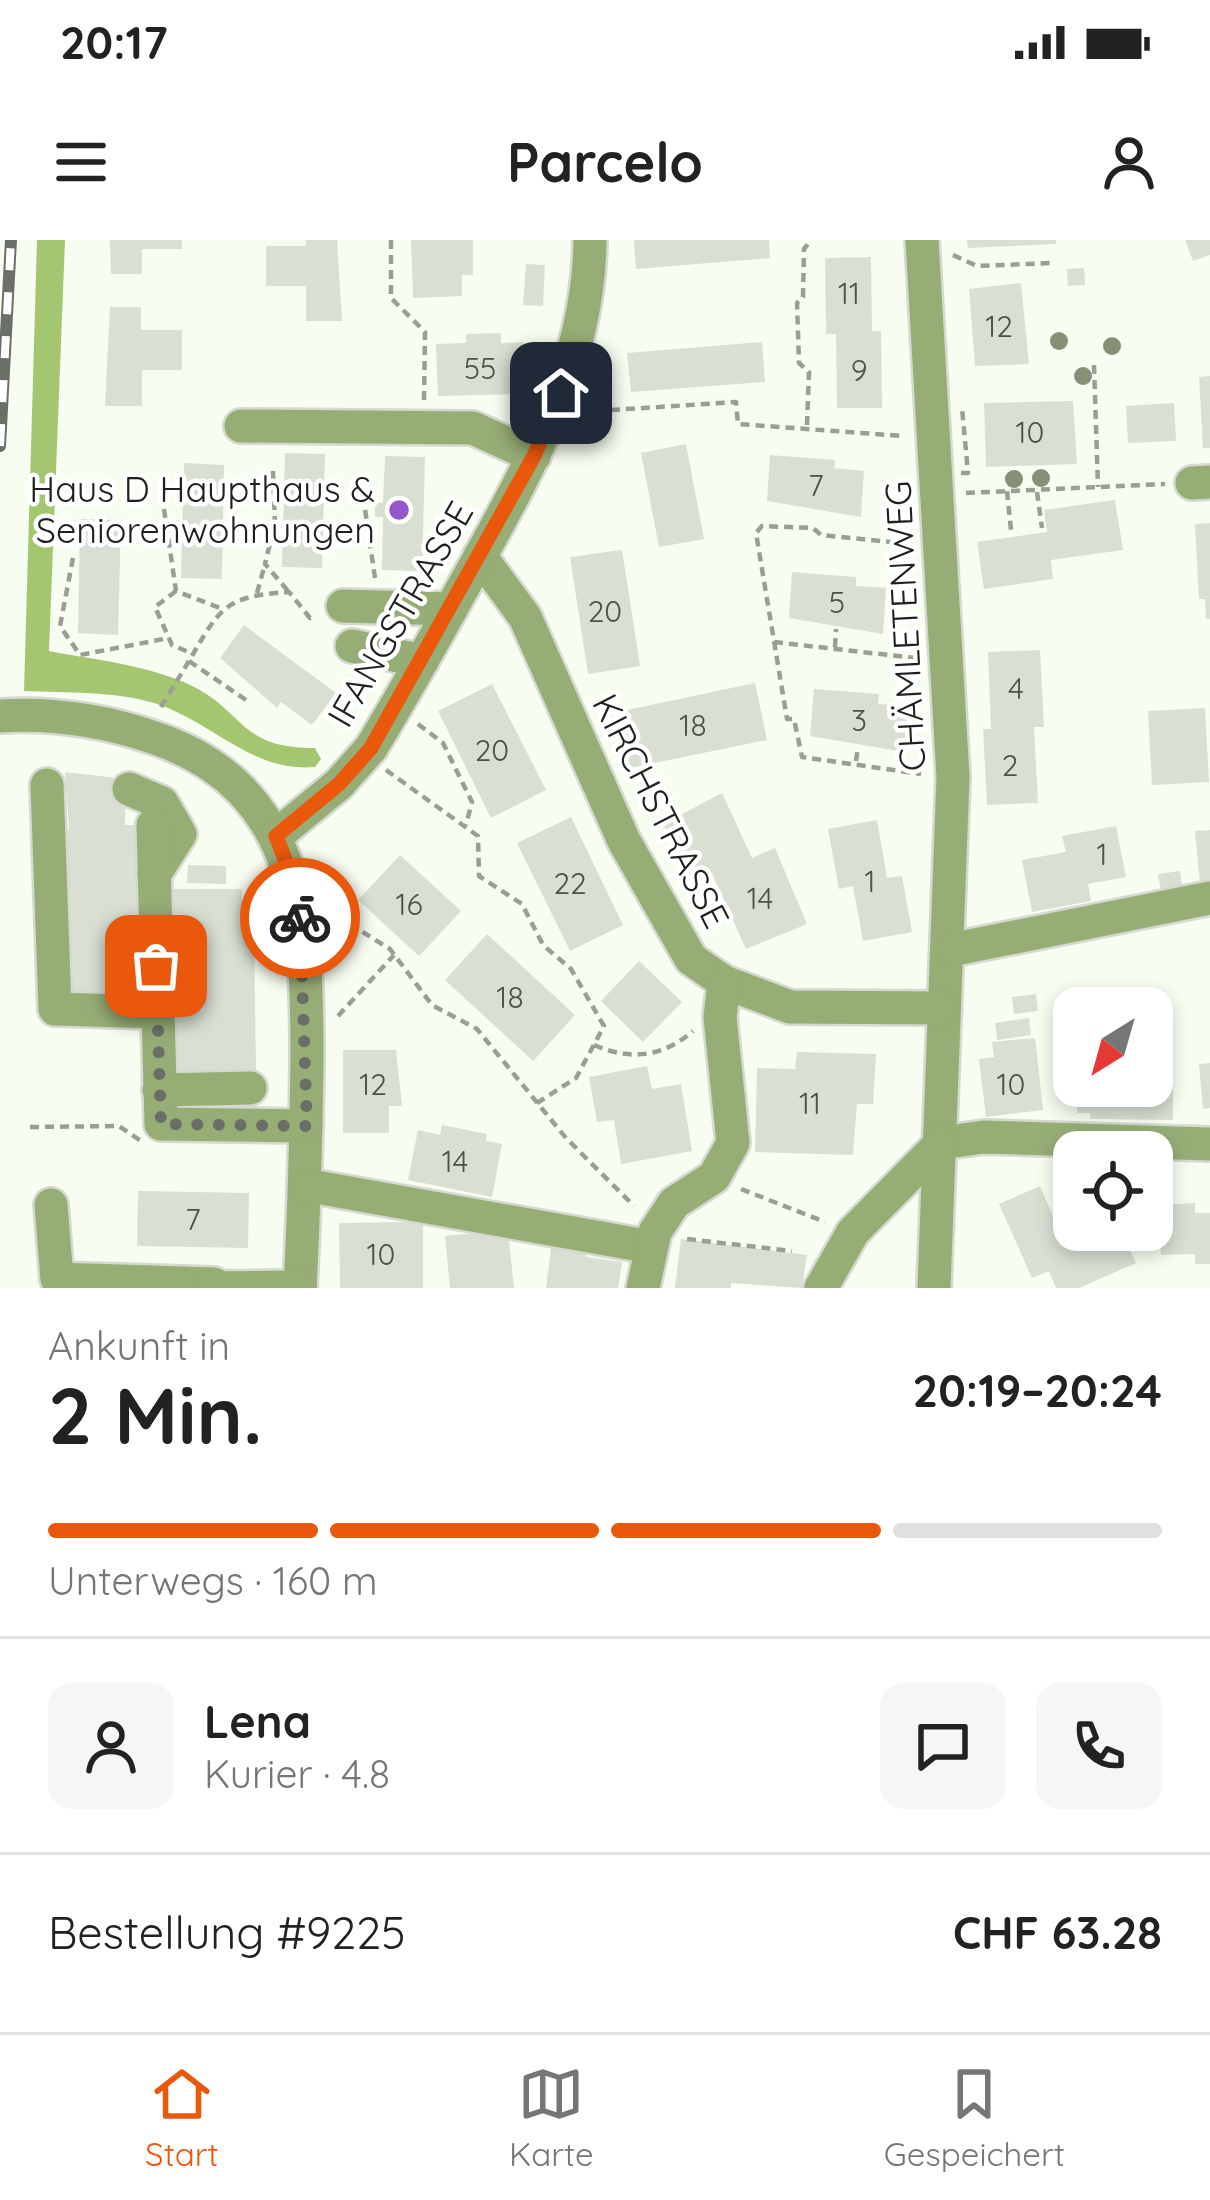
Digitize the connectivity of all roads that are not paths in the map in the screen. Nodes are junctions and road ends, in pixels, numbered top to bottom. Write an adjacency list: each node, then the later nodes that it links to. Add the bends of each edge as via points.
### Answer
1 (590, 240): 4 (street, IFANGSTRASSE, via 584,312)
2 (923, 248): 17 (street, CHÄMLETENWEG, via 953,777)
3 (241, 426): 4 (street, via 473,428)
4 (534, 456): 5 (street, IFANGSTRASSE)
5 (480, 556): 7 (street, IFANGSTRASSE); 18 (street, KIRCHSTRASSE, via 525,617 670,926 691,959)
6 (343, 607): 7 (street)
7 (451, 609): 9 (street, IFANGSTRASSE)
8 (352, 646): 9 (street)
9 (422, 661): 14 (street, IFANGSTRASSE, via 371,748)
10 (0, 716): 14 (street, via 79,717 192,750 229,775)
11 (47, 785): 20 (street, via 55,1009)
12 (129, 789): 15 (street, via 162,803 180,834)
13 (152, 825): 15 (street)
14 (276, 836): 23 (street, via 303,934)
15 (154, 875): 20 (street)
16 (1210, 898): 17 (street)
17 (950, 950): 19 (street, CHÄMLETENWEG)
18 (724, 982): 19 (street, KIRCHSTRASSE, via 790,1007); 28 (street, via 733,1143 714,1177 674,1203)
19 (943, 1008): 24 (street)
20 (157, 1012): 22 (street)
21 (250, 1088): 22 (street)
22 (159, 1090): 23 (street, via 161,1124)
23 (307, 1126): 26 (street)
24 (940, 1143): 25 (street, via 984,1137); 32 (street, via 853,1232); 33 (street)
25 (1210, 1144)
26 (305, 1185): 28 (street); 30 (street)
27 (51, 1205): 29 (street, via 57,1280)
28 (661, 1239): 31 (street)
29 (211, 1286): 30 (street)
30 (300, 1287)
31 (643, 1288)
32 (821, 1288)
33 (934, 1288)

